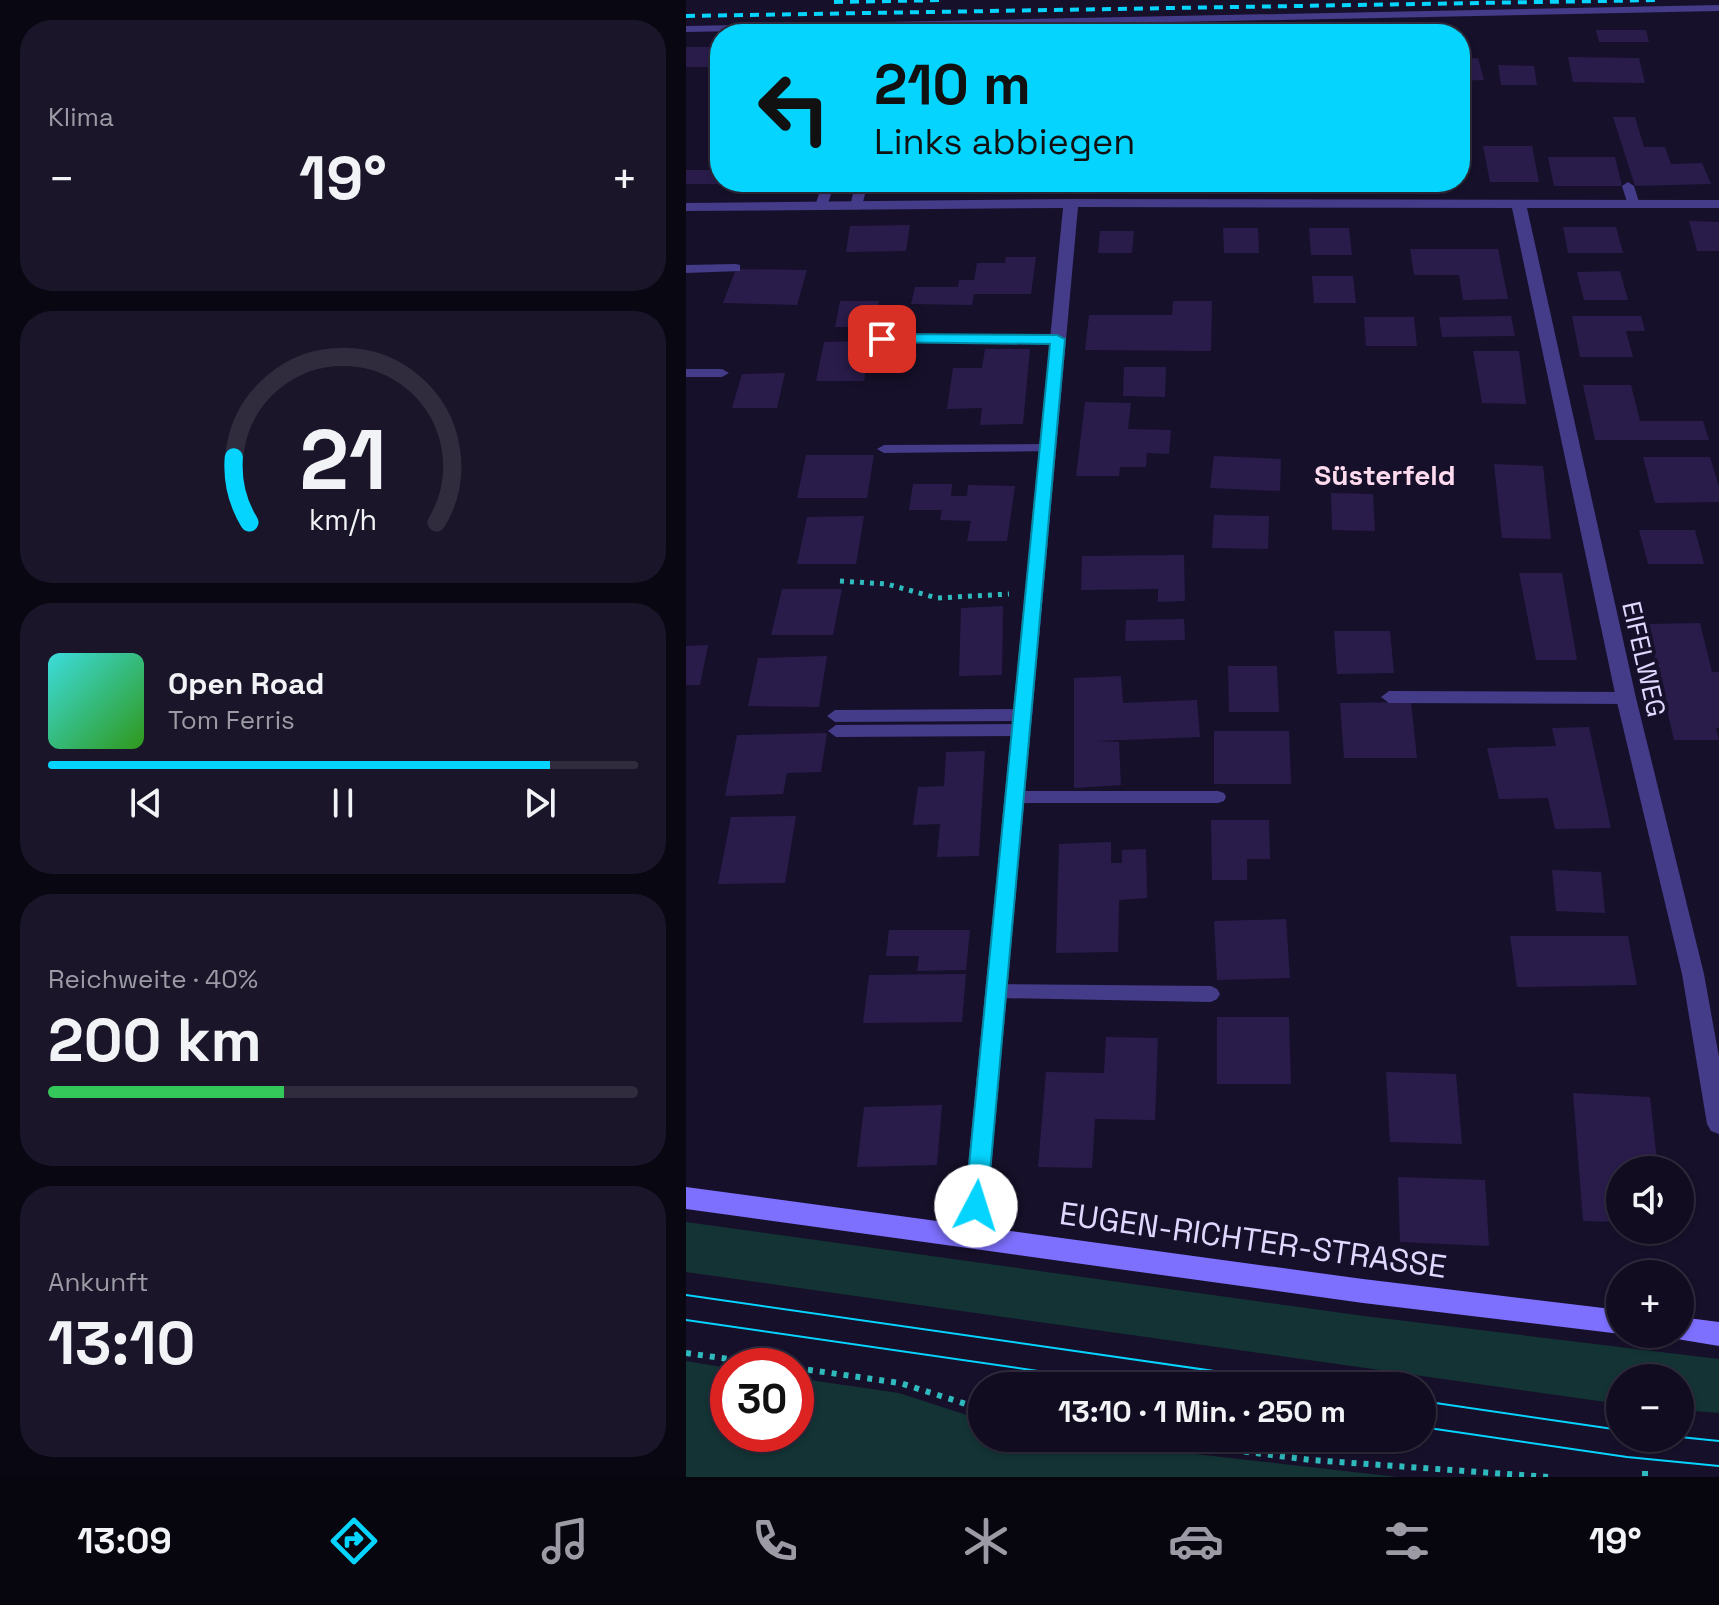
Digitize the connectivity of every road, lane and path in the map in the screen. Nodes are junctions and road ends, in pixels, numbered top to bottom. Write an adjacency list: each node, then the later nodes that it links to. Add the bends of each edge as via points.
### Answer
1 (1719, 8): 2 (lane)
2 (1140, 24)
3 (686, 29): 4 (lane)
4 (710, 29)
5 (1628, 186): 10 (lane)
6 (826, 192): 11 (lane)
7 (860, 192): 12 (lane)
8 (1071, 203): 12 (street); 13 (street); 18 (street)
9 (1719, 204): 10 (street)
10 (1634, 205): 13 (street)
11 (821, 206): 12 (street); 14 (street)
12 (856, 206)
13 (1519, 206): 26 (street, EIFELWEG)
14 (686, 207)
15 (736, 268): 16 (lane)
16 (686, 269)
17 (882, 339): 18 (lane)
18 (1057, 339): 21 (street)
19 (686, 373): 20 (lane)
20 (722, 373)
21 (1047, 448): 22 (lane); 24 (street)
22 (884, 449)
23 (840, 581): 24 (path, via 887,584 937,598)
24 (1034, 593): 27 (street)
25 (1389, 697): 26 (lane)
26 (1626, 698): 33 (street, EIFELWEG, via 1693,974)
27 (1022, 722): 28 (lane); 29 (street)
28 (836, 723)
29 (1014, 797): 30 (lane); 31 (street)
30 (1218, 797)
31 (997, 991): 32 (lane); 35 (street)
32 (1211, 994)
33 (1719, 1124)
34 (686, 1198): 35 (main road, EUGEN-RICHTER-STRASSE)
35 (973, 1236): 36 (main road, EUGEN-RICHTER-STRASSE)
36 (1606, 1320)
37 (1694, 1331): 38 (main road)
38 (1719, 1334)
39 (686, 1353): 40 (path)
40 (710, 1356)
41 (814, 1371): 42 (path, via 900,1383)
42 (968, 1405)
43 (1248, 1452): 44 (path)
44 (1549, 1477)

